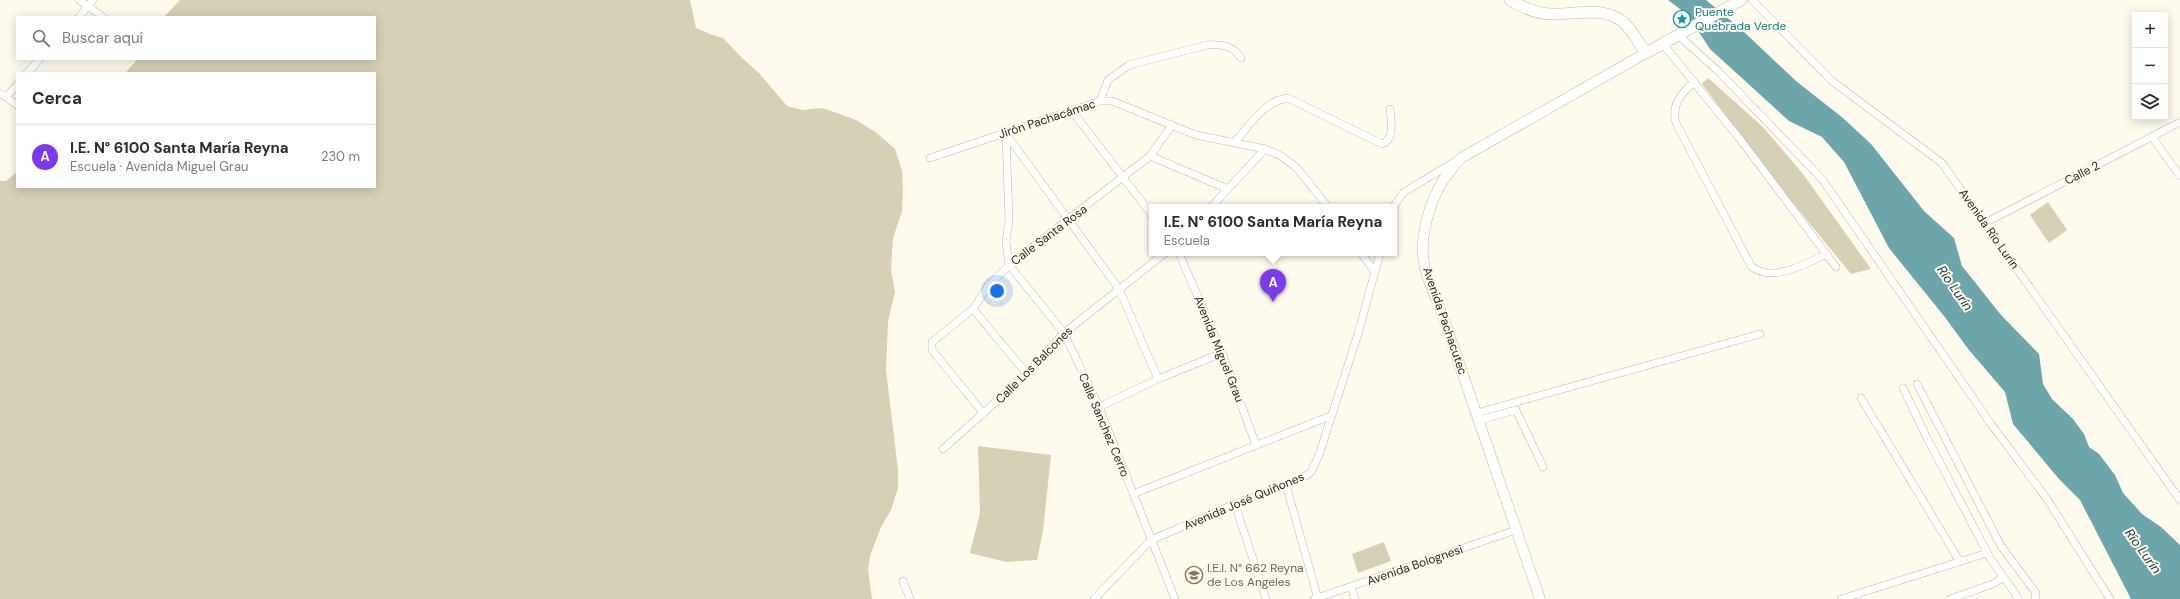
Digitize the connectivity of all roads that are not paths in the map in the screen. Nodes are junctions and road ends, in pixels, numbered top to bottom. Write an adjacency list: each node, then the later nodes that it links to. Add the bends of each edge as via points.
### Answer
1 (79, 0): 6 (street)
2 (94, 0): 6 (street)
3 (1510, 0): 11 (main road, via 1530,11 1611,15 1624,23)
4 (1741, 0): 9 (main road)
5 (1752, 0): 39 (street, Avenida Río Lurín, via 1832,81 1942,163)
6 (89, 7): 7 (street); 8 (street)
7 (80, 16)
8 (102, 16)
9 (1682, 33): 10 (main road); 87 (street, via 1822,179 2047,499)
10 (1663, 44): 11 (main road); 15 (street)
11 (1646, 53): 30 (main road, Avenida Pachacutec)
12 (1241, 58): 18 (street, via 1231,47 1219,44 1129,65 1108,80)
13 (39, 60): 14 (street)
14 (28, 72)
15 (1694, 82): 40 (street); 40 (street, via 1677,101 1674,114 1676,123 1751,266 1760,271 1777,272 1798,267)
16 (16, 85): 17 (street)
17 (3, 95): 19 (street)
18 (1100, 101): 21 (street, Jirón Pachacámac); 23 (street, Jirón Pachacámac, via 1112,101)
19 (16, 104)
20 (1390, 109): 26 (street, via 1389,138 1382,144 1288,98 1279,99 1263,109)
21 (1072, 110): 24 (street, Jirón Pachacámac); 32 (street)
22 (2180, 122): 25 (street, Calle 2)
23 (1172, 125): 26 (street, Jirón Pachacámac, via 1196,135); 28 (street, Calle Santa Rosa)
24 (1006, 133): 29 (street, Jirón Pachacámac); 38 (street); 45 (street, via 1009,221 1006,242)
25 (2152, 137): 31 (street); 39 (street, Calle 2)
26 (1235, 142): 27 (street, Jirón Pachacámac)
27 (1265, 149): 33 (street); 35 (street, Jirón Pachacámac, via 1281,156 1297,168)
28 (1150, 156): 32 (street, Calle Santa Rosa); 33 (street)
29 (930, 158)
30 (1461, 158): 36 (street, via 1404,192); 61 (main road, Avenida Pachacutec, via 1443,180 1434,199 1423,243 1424,267)
31 (2180, 176)
32 (1123, 177): 37 (street); 38 (street, Calle Santa Rosa)
33 (1228, 189): 34 (street)
34 (1214, 204)
35 (1326, 204)
36 (1395, 204)
37 (1149, 211)
38 (1069, 220): 45 (street, Calle Santa Rosa); 48 (street)
39 (1985, 223): 67 (street, Avenida Río Lurín)
40 (1827, 254): 46 (street)
41 (1161, 256): 48 (street, Calle Los Balcones)
42 (1180, 256): 52 (street, Avenida Miguel Grau)
43 (1363, 256): 47 (street)
44 (1379, 256): 47 (street, Avenida José Quiñones)
45 (1009, 265): 49 (street, Calle Santa Rosa, via 988,286); 50 (street, Calle Sanchez Cerro)
46 (1836, 267)
47 (1375, 272): 60 (street, Avenida José Quiñones, via 1358,334)
48 (1119, 289): 50 (street, Calle Los Balcones); 54 (street)
49 (973, 309): 53 (street); 59 (street, Calle Santa Rosa, via 932,342 932,350)
50 (1064, 332): 53 (street, Calle Los Balcones); 58 (street, Calle Sanchez Cerro)
51 (1760, 334): 61 (street)
52 (1222, 353): 54 (street); 62 (street, Avenida Miguel Grau)
53 (1027, 374): 59 (street, Calle Los Balcones)
54 (1158, 379): 58 (street)
55 (1917, 384): 86 (street, via 2001,546 2036,593)
56 (1903, 388): 71 (street)
57 (1861, 398): 72 (street)
58 (1099, 407): 66 (street, Calle Sanchez Cerro)
59 (984, 414): 63 (street, Calle Los Balcones)
60 (1330, 416): 62 (street); 65 (street, Avenida José Quiñones, via 1319,455 1311,472)
61 (1478, 416): 64 (street, via 1516,410); 69 (main road, Avenida Pachacutec)
62 (1256, 445): 66 (street)
63 (943, 449)
64 (1543, 467)
65 (1286, 485): 68 (street, Avenida José Quiñones); 80 (street)
66 (1132, 494): 70 (street, Calle Sanchez Cerro)
67 (2180, 500)
68 (1235, 504): 70 (street, Avenida José Quiñones); 79 (street)
69 (1516, 530): 75 (street, Avenida Bolognesi); 82 (main road, Avenida Pachacutec)
70 (1151, 540): 77 (street, Avenida José Quiñones); 78 (street, Calle Sanchez Cerro)
71 (1987, 553): 72 (street); 73 (street)
72 (1960, 562): 83 (street)
73 (2004, 577): 84 (street, via 1993,584); 85 (street)
74 (903, 581): 76 (street)
75 (1351, 588): 80 (street, Avenida Bolognesi); 81 (street)
76 (910, 599)
77 (1094, 599)
78 (1175, 599)
79 (1266, 599)
80 (1317, 599)
81 (1354, 599)
82 (1540, 599)
83 (1841, 599)
84 (1950, 599)
85 (2019, 599)
86 (2035, 599)
87 (2110, 599)

